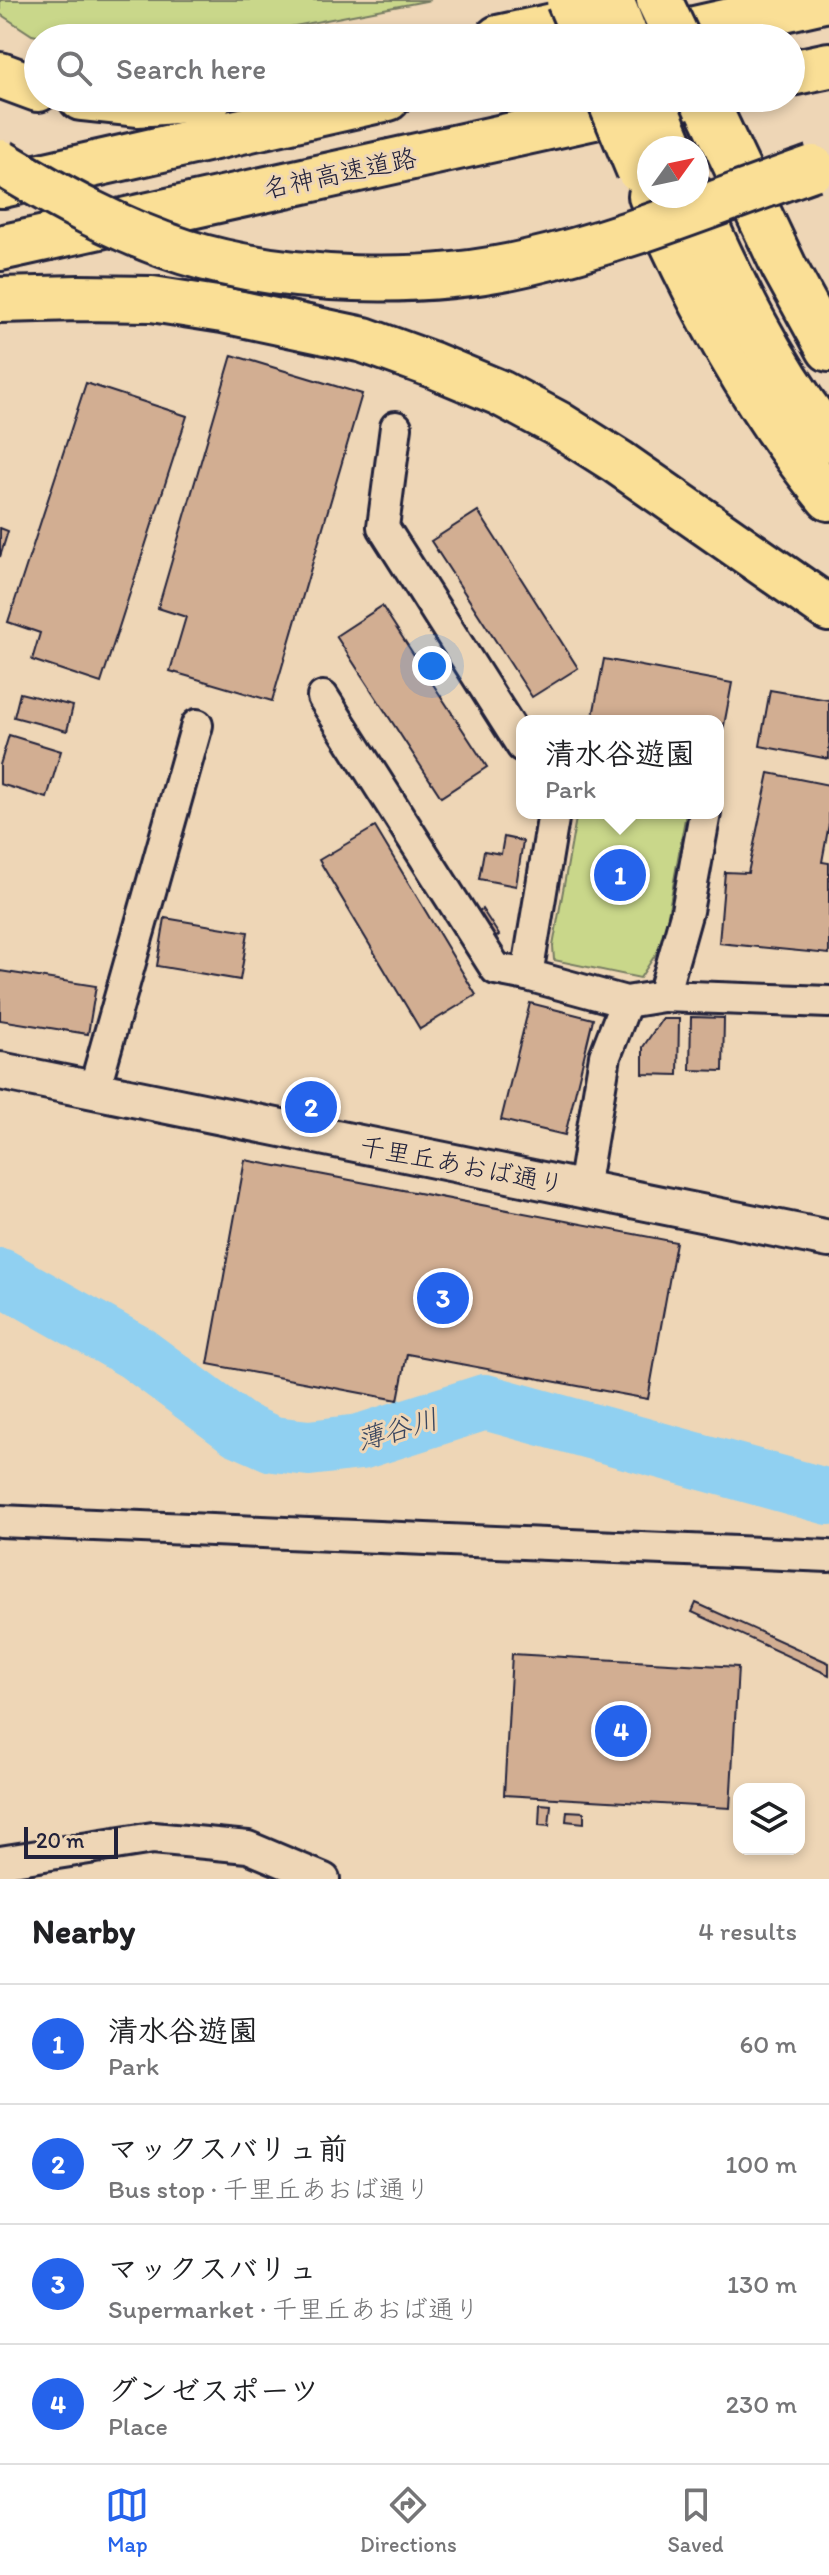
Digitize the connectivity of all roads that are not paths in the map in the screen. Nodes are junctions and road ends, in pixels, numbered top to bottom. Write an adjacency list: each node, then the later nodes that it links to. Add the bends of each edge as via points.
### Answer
1 (569, 0): 7 (highway, bridge)
2 (611, 0): 8 (highway, bridge)
3 (659, 0): 9 (highway, bridge)
4 (673, 0): 6 (highway)
5 (823, 0): 10 (highway)
6 (562, 24)
7 (579, 24)
8 (620, 24)
9 (670, 24)
10 (717, 24)
11 (829, 65): 12 (highway)
12 (805, 70)
13 (0, 75): 14 (highway)
14 (24, 84)
15 (326, 112): 24 (highway)
16 (617, 112): 21 (highway, bridge)
17 (617, 112): 27 (highway, 名神高速道路)
18 (651, 112): 20 (highway, bridge)
19 (711, 112): 29 (highway)
20 (652, 136)
21 (637, 148)
22 (0, 162): 23 (highway, bridge, via 82,209 186,252 354,279 473,274 526,263)
23 (821, 166)
24 (0, 185)
25 (663, 208): 32 (highway, via 681,265 744,377)
26 (698, 208): 31 (highway, via 749,313)
27 (0, 248)
28 (0, 300): 33 (highway, via 152,299 364,340 433,365 558,424)
29 (829, 349)
30 (396, 427): 36 (street, via 383,527)
31 (829, 439)
32 (829, 498)
33 (829, 609)
34 (323, 697): 39 (street, via 496,969)
35 (197, 725): 44 (street)
36 (516, 737)
37 (553, 819): 39 (street)
38 (704, 819): 40 (street, via 687,911)
39 (527, 975): 41 (street)
40 (663, 996): 41 (street); 42 (street)
41 (626, 1002): 45 (street, via 605,1056)
42 (829, 1002)
43 (0, 1071): 44 (street, 千里丘あおば通り)
44 (94, 1090): 45 (street, 千里丘あおば通り)
45 (583, 1189): 46 (street, 千里丘あおば通り)
46 (829, 1239)
47 (0, 1521): 48 (street)
48 (829, 1556)
49 (0, 1862): 50 (street, via 153,1838 248,1847)
50 (324, 1879)

